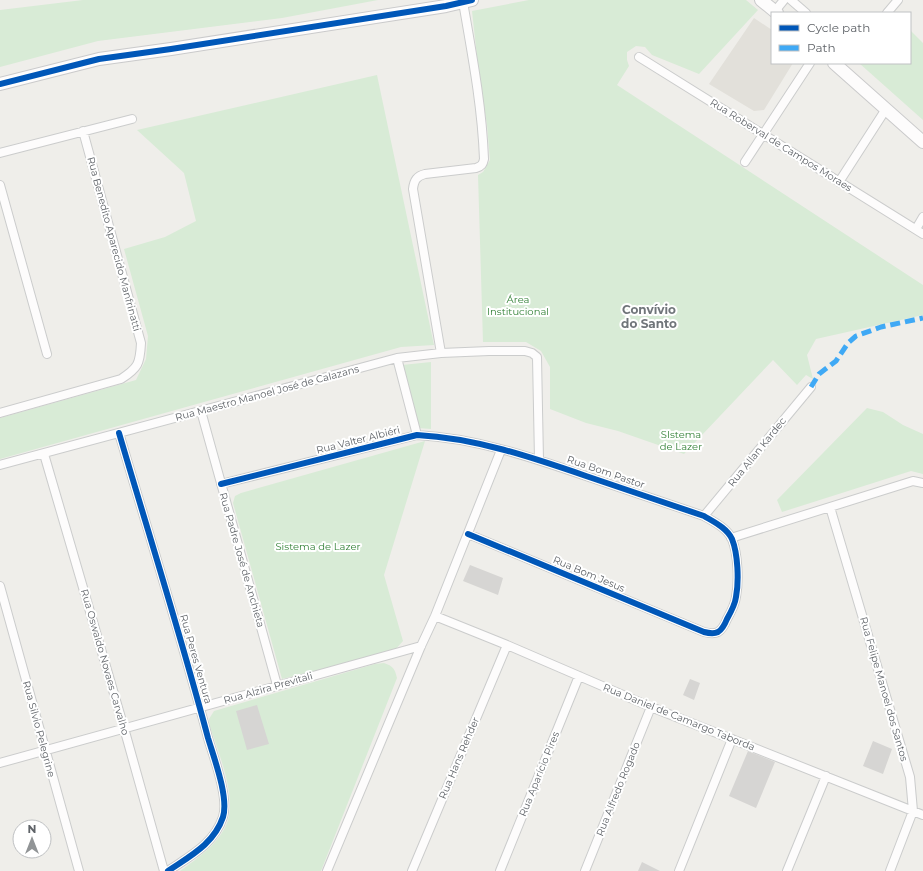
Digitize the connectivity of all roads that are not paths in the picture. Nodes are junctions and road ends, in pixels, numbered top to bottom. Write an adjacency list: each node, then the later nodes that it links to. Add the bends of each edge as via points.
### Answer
1 (762, 0): 6 (street)
2 (784, 0): 6 (street)
3 (791, 0): 7 (street)
4 (898, 0): 8 (street)
5 (468, 1): 12 (street, via 99,59); 24 (street, via 483,127 483,164 476,168 425,174 414,183 413,189)
6 (776, 12)
7 (805, 12)
8 (888, 12)
9 (639, 57): 16 (street, Rua Roberval de Campos Moraes)
10 (809, 64): 16 (street)
11 (839, 64): 13 (street)
12 (0, 84)
13 (886, 108): 17 (street); 20 (street)
14 (132, 119): 15 (street)
15 (83, 131): 18 (street); 29 (street, Rua Benedito Aparecido Manfrinatti, via 142,344 141,358 134,371 121,379)
16 (764, 135): 19 (street); 20 (street, Rua Roberval de Campos Moraes)
17 (923, 142)
18 (0, 154)
19 (745, 162)
20 (839, 182): 23 (street, Rua Roberval de Campos Moraes)
21 (0, 185): 25 (street)
22 (923, 217): 23 (street)
23 (920, 231)
24 (441, 353): 26 (street, Rua Maestro Manoel José de Calazans); 34 (street, Rua Maestro Manoel José de Calazans, via 525,351 537,357)
25 (47, 354)
26 (397, 358): 28 (street, Rua Maestro Manoel José de Calazans); 31 (street)
27 (811, 387): 39 (street, Rua Allan Kardec)
28 (201, 411): 30 (street, Rua Maestro Manoel José de Calazans); 37 (street, Rua Padre José de Anchieta)
29 (0, 413)
30 (119, 433): 33 (street, Rua Maestro Manoel José de Calazans); 49 (street, Rua Peres Ventura)
31 (417, 435): 32 (street, Rua Valter Albiéri, via 437,436); 37 (street, Rua Valter Albiéri)
32 (501, 450): 34 (street, Rua Bom Pastor); 40 (street)
33 (44, 454): 35 (street, Rua Maestro Manoel José de Calazans); 50 (street, Rua Oswaldo Novaes Carvalho)
34 (539, 460): 39 (street, Rua Bom Pastor)
35 (0, 466)
36 (923, 483): 38 (street, via 913,481)
37 (221, 484): 47 (street, Rua Padre José de Anchieta)
38 (830, 507): 41 (street); 55 (street, Rua Felipe Manoel dos Santos, via 910,777)
39 (704, 516): 41 (street, Rua Bom Pastor, via 723,528)
40 (468, 534): 41 (street, Rua Bom Jesus, via 704,632 712,633 723,627 736,596 736,554); 43 (street)
41 (731, 538)
42 (0, 586): 52 (street, Rua Silvio Pelegrine)
43 (435, 616): 44 (street, Rua Daniel de Camargo Taborda); 45 (street)
44 (507, 645): 46 (street, Rua Daniel de Camargo Taborda); 61 (street, Rua Hans Rehder)
45 (421, 646): 47 (street, Rua Alzira Previtali); 60 (street)
46 (579, 676): 48 (street, Rua Daniel de Camargo Taborda); 62 (street, Rua Aparício Pires)
47 (277, 685): 49 (street, Rua Alzira Previtali)
48 (651, 707): 51 (street, Rua Daniel de Camargo Taborda); 63 (street, Rua Alfredo Rogado)
49 (200, 708): 50 (street, Rua Alzira Previtali); 59 (street, Rua Peres Ventura, via 224,798 223,816 216,833 203,848)
50 (124, 728): 52 (street, Rua Alzira Previtali); 58 (street, Rua Oswaldo Novaes Carvalho)
51 (732, 739): 54 (street, Rua Daniel de Camargo Taborda); 64 (street)
52 (45, 750): 53 (street, Rua Alzira Previtali); 57 (street, Rua Silvio Pelegrine)
53 (0, 763)
54 (826, 776): 55 (street, Rua Daniel de Camargo Taborda); 65 (street)
55 (913, 811): 56 (street, Rua Daniel de Camargo Taborda); 66 (street, Rua Felipe Manoel dos Santos)
56 (923, 815)
57 (79, 871)
58 (164, 871)
59 (168, 871)
60 (327, 871)
61 (412, 871)
62 (500, 871)
63 (585, 871)
64 (680, 871)
65 (787, 871)
66 (890, 871)

